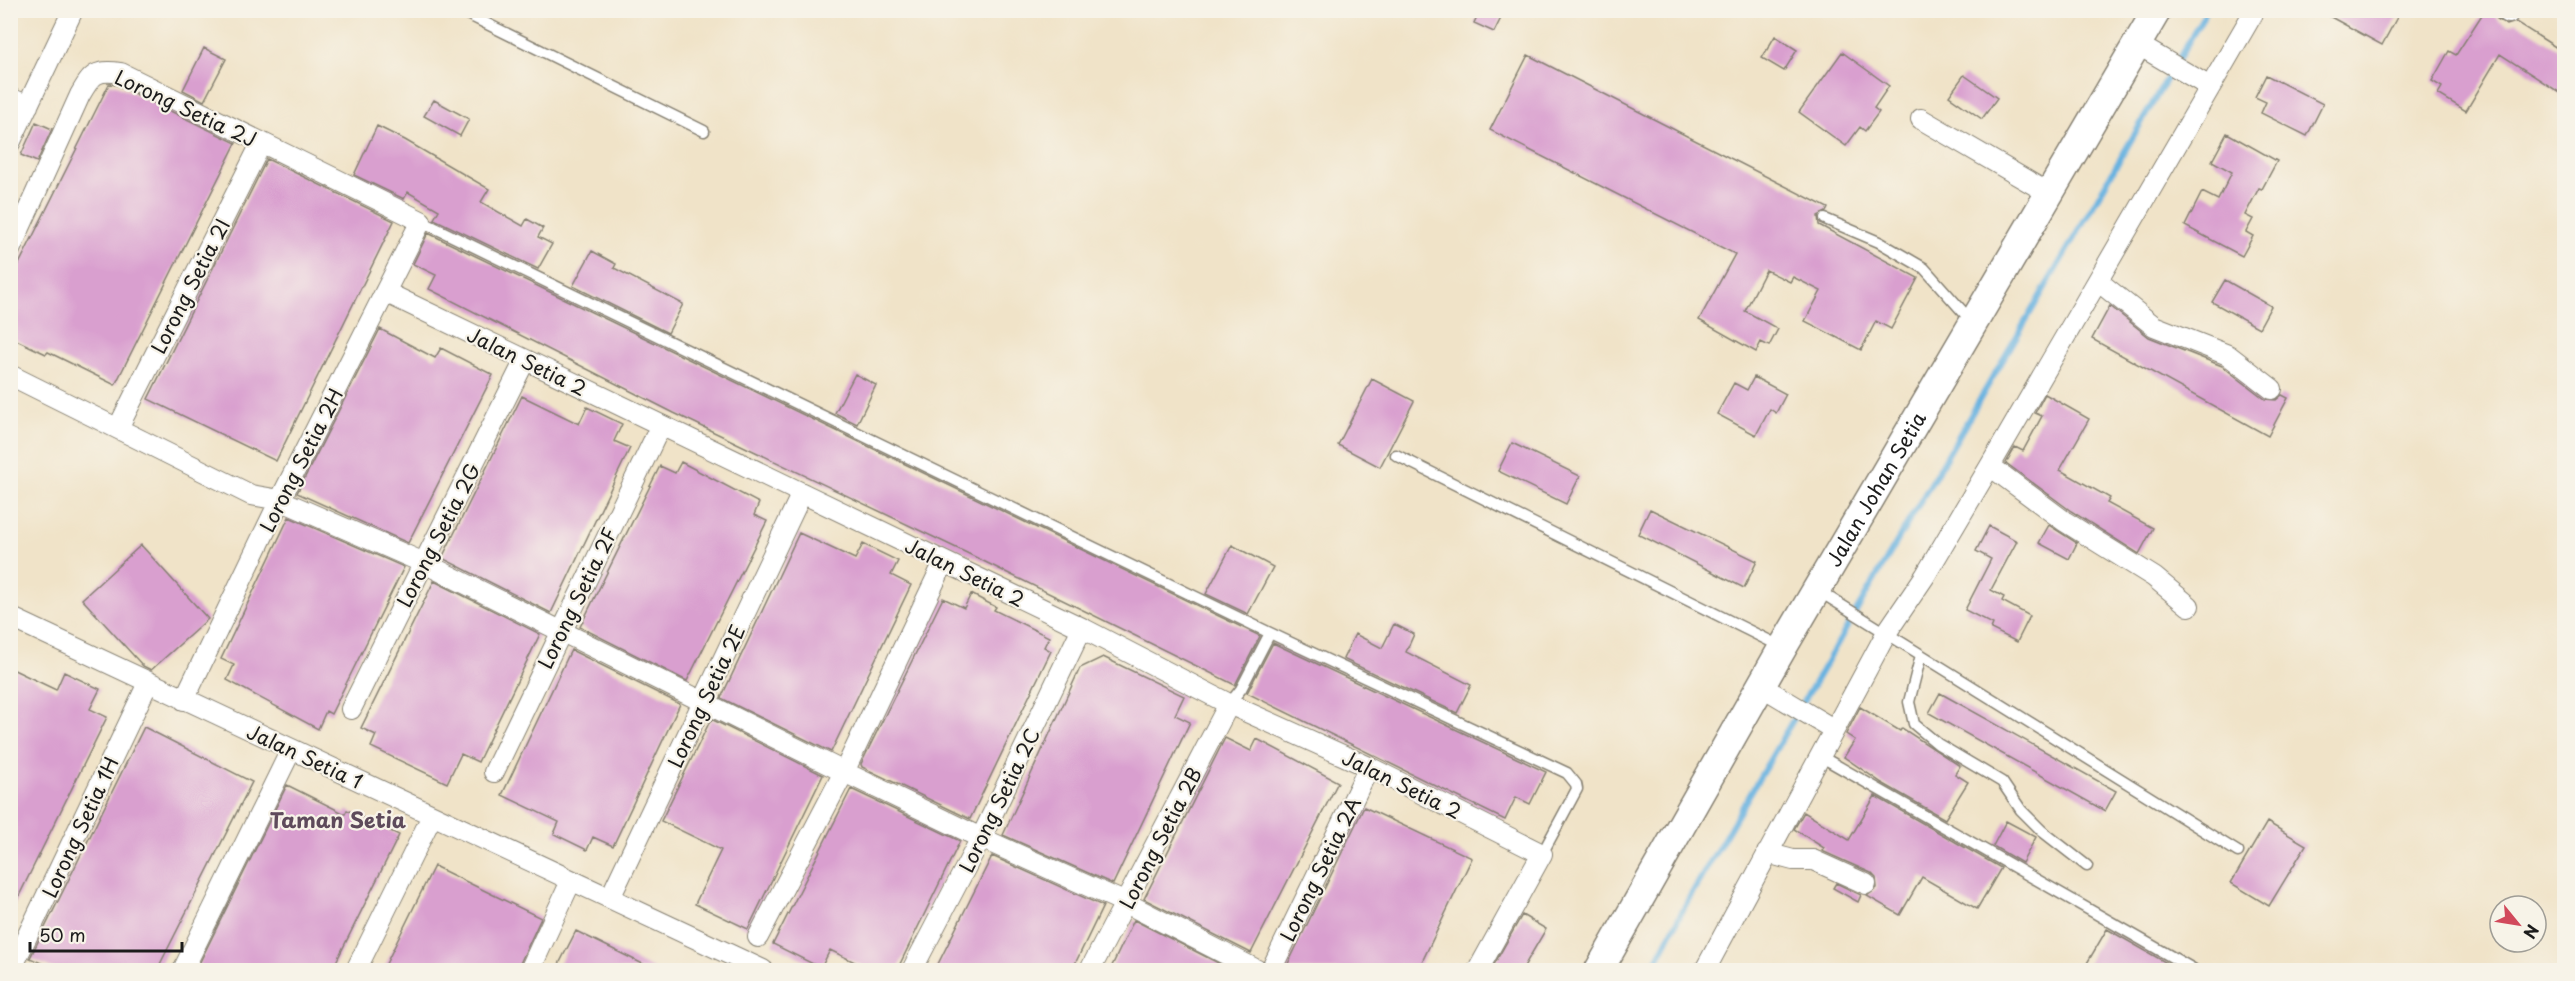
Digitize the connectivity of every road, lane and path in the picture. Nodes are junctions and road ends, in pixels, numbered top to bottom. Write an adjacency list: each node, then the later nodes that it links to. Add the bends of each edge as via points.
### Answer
1 (73, 10): 7 (street)
2 (459, 10): 9 (lane)
3 (2157, 10): 5 (main road, Jalan Johan Setia)
4 (2255, 10): 6 (street)
5 (2149, 51): 6 (street); 12 (main road, Jalan Johan Setia)
6 (2205, 84): 16 (street)
7 (19, 102): 10 (street)
8 (1921, 119): 12 (street)
9 (704, 131)
10 (10, 143)
11 (261, 144): 14 (street, Lorong Setia 2J); 15 (street, Lorong Setia 2J, via 121,73 96,73 80,95); 23 (street, Lorong Setia 2I)
12 (2050, 194): 18 (main road, Jalan Johan Setia)
13 (1825, 219): 18 (lane, via 1879,242 1924,268)
14 (421, 221): 17 (street, Lorong Setia 2H); 36 (lane)
15 (10, 250)
16 (2099, 282): 21 (street, via 2154,326 2228,355); 25 (street)
17 (386, 292): 19 (street, Jalan Setia 2); 27 (street, Lorong Setia 2H)
18 (1973, 324): 30 (main road, Jalan Johan Setia)
19 (525, 360): 22 (street, Jalan Setia 2); 29 (street, Lorong Setia 2G)
20 (10, 375): 23 (street)
21 (2272, 389)
22 (661, 425): 26 (street, Jalan Setia 2); 35 (street, Lorong Setia 2F)
23 (118, 428): 27 (street, via 251,495)
24 (1396, 455): 37 (lane)
25 (1990, 466): 31 (street, via 2064,521 2154,577); 34 (street, via 1924,576)
26 (802, 493): 28 (street, Jalan Setia 2); 42 (street, Lorong Setia 2E)
27 (280, 500): 29 (street); 41 (street, Lorong Setia 2H)
28 (944, 562): 33 (street, Jalan Setia 2); 50 (street)
29 (423, 563): 35 (street); 44 (street, Lorong Setia 2G)
30 (1817, 590): 34 (lane); 37 (main road, Jalan Johan Setia)
31 (2189, 606)
32 (10, 617): 39 (street, Jalan Setia 1)
33 (1082, 628): 43 (street, Jalan Setia 2); 52 (street, Lorong Setia 2C)
34 (1878, 628): 38 (lane); 45 (street)
35 (560, 632): 42 (street); 49 (street, Lorong Setia 2F)
36 (1270, 633): 43 (lane); 55 (lane, via 1567,773 1577,789)
37 (1783, 647): 40 (main road, Jalan Johan Setia)
38 (1921, 655): 53 (lane); 56 (lane, via 1909,702 1914,724 1938,744 2002,782 2035,824)
39 (148, 683): 41 (street, Jalan Setia 1); 63 (street, Lorong Setia 1H)
40 (1761, 686): 45 (street); 74 (main road, Jalan Johan Setia)
41 (184, 700): 46 (street, Jalan Setia 1)
42 (704, 701): 50 (street); 59 (street, Lorong Setia 2E)
43 (1229, 704): 48 (street, Jalan Setia 2); 60 (street, Lorong Setia 2B)
44 (351, 710)
45 (1827, 726): 47 (street)
46 (291, 750): 51 (street, Jalan Setia 1); 65 (street)
47 (1821, 756): 54 (street); 64 (lane)
48 (1369, 767): 55 (street, Jalan Setia 2); 72 (street, Lorong Setia 2A)
49 (495, 772)
50 (844, 772): 52 (street); 61 (street)
51 (432, 816): 57 (street, Jalan Setia 1); 66 (street)
52 (981, 838): 60 (street); 69 (street, Lorong Setia 2C)
53 (2238, 852)
54 (1767, 853): 58 (street, via 1792,860 1813,860); 75 (street)
55 (1542, 854): 73 (street)
56 (2087, 866)
57 (571, 881): 59 (street, Jalan Setia 1); 67 (street)
58 (1866, 884)
59 (610, 898): 62 (street, Jalan Setia 1)
60 (1126, 903): 70 (street, Lorong Setia 2B); 71 (street)
61 (758, 937)
62 (728, 963): 68 (street, Jalan Setia 1)
63 (15, 967)
64 (2193, 969)
65 (183, 970)
66 (356, 970)
67 (530, 970)
68 (763, 970)
69 (912, 970)
70 (1090, 970)
71 (1257, 970)
72 (1271, 970)
73 (1478, 970)
74 (1599, 970)
75 (1705, 970)

